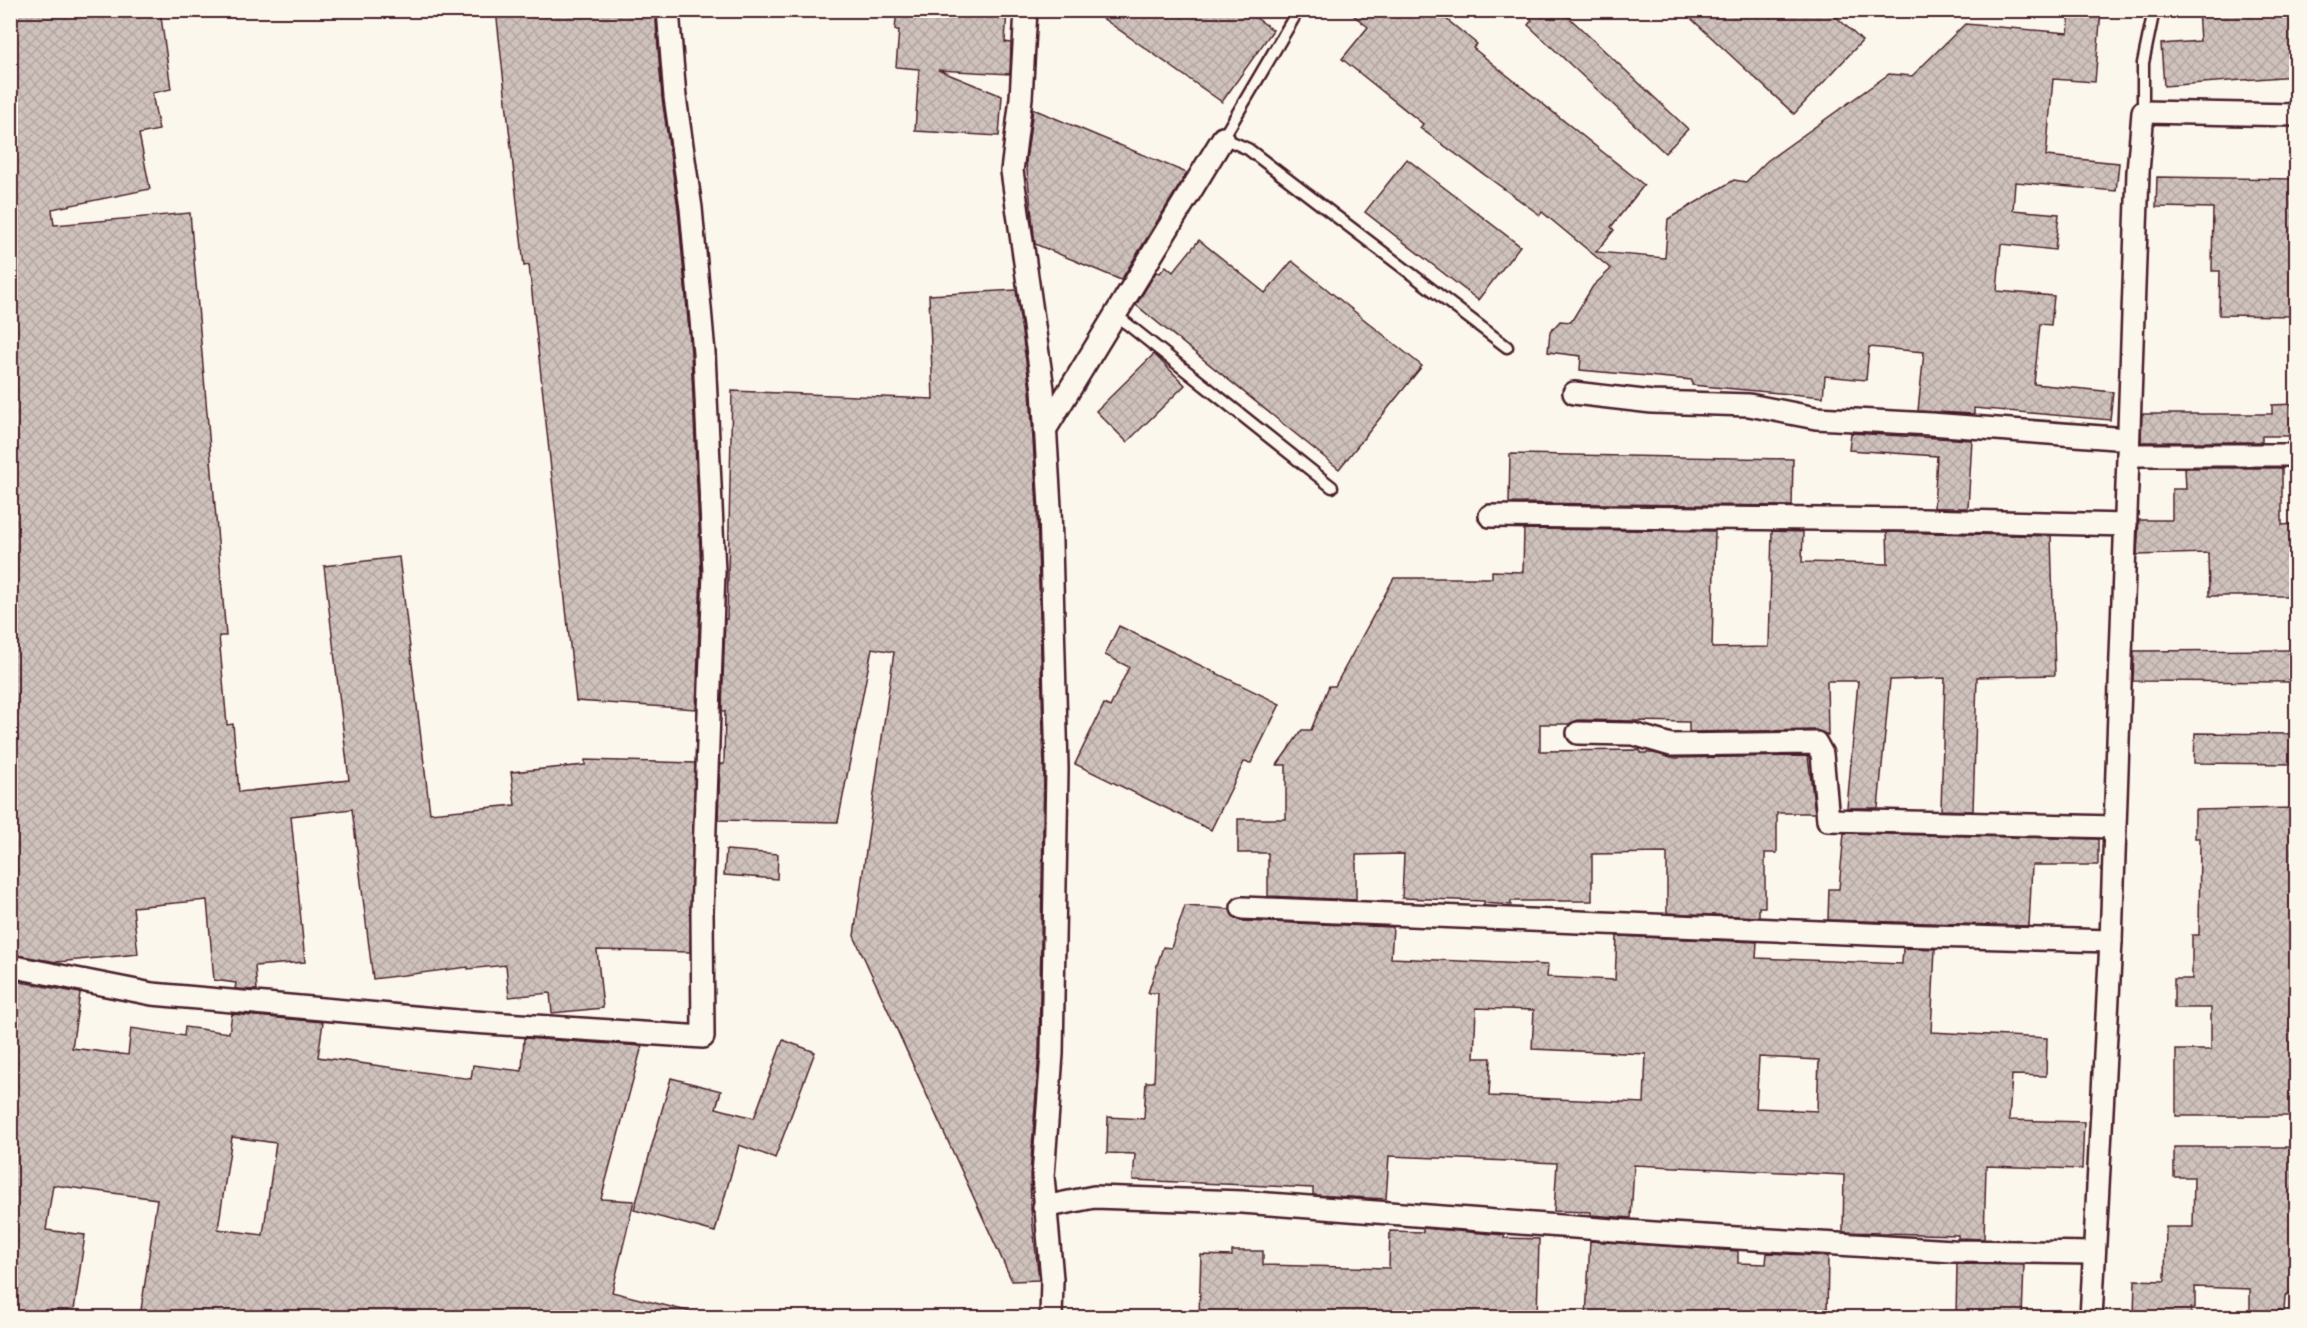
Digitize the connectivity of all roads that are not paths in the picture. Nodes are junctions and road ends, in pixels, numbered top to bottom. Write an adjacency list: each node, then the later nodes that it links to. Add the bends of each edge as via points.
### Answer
1 (668, 10): 21 (street, via 704,353 714,572 702,912 703,1037 458,1021 152,994)
2 (1026, 10): 11 (street, via 1012,171 1043,389)
3 (2154, 10): 5 (lane, via 2143,63)
4 (1296, 14): 7 (lane)
5 (2143, 112): 6 (street); 12 (street)
6 (2296, 115)
7 (1223, 138): 8 (street); 9 (lane, via 1248,148)
8 (1116, 315): 11 (street); 14 (lane)
9 (1507, 347)
10 (1574, 393): 12 (street, via 1652,402 1749,405 1816,418 1931,424)
11 (1045, 430): 22 (street, via 1057,769 1052,1054)
12 (2128, 447): 13 (street); 16 (street)
13 (2296, 455)
14 (1332, 487)
15 (1490, 516): 16 (street)
16 (2126, 525): 18 (street)
17 (1578, 733): 18 (street, via 1633,734 1671,745 1816,743 1822,754 1828,820)
18 (2114, 827): 20 (street)
19 (1242, 908): 20 (street)
20 (2111, 941): 23 (street)
21 (10, 966)
22 (1044, 1207): 23 (street, via 1094,1197 1242,1202 1906,1248); 24 (street)
23 (2093, 1253): 25 (street)
24 (1052, 1317)
25 (2091, 1317)

